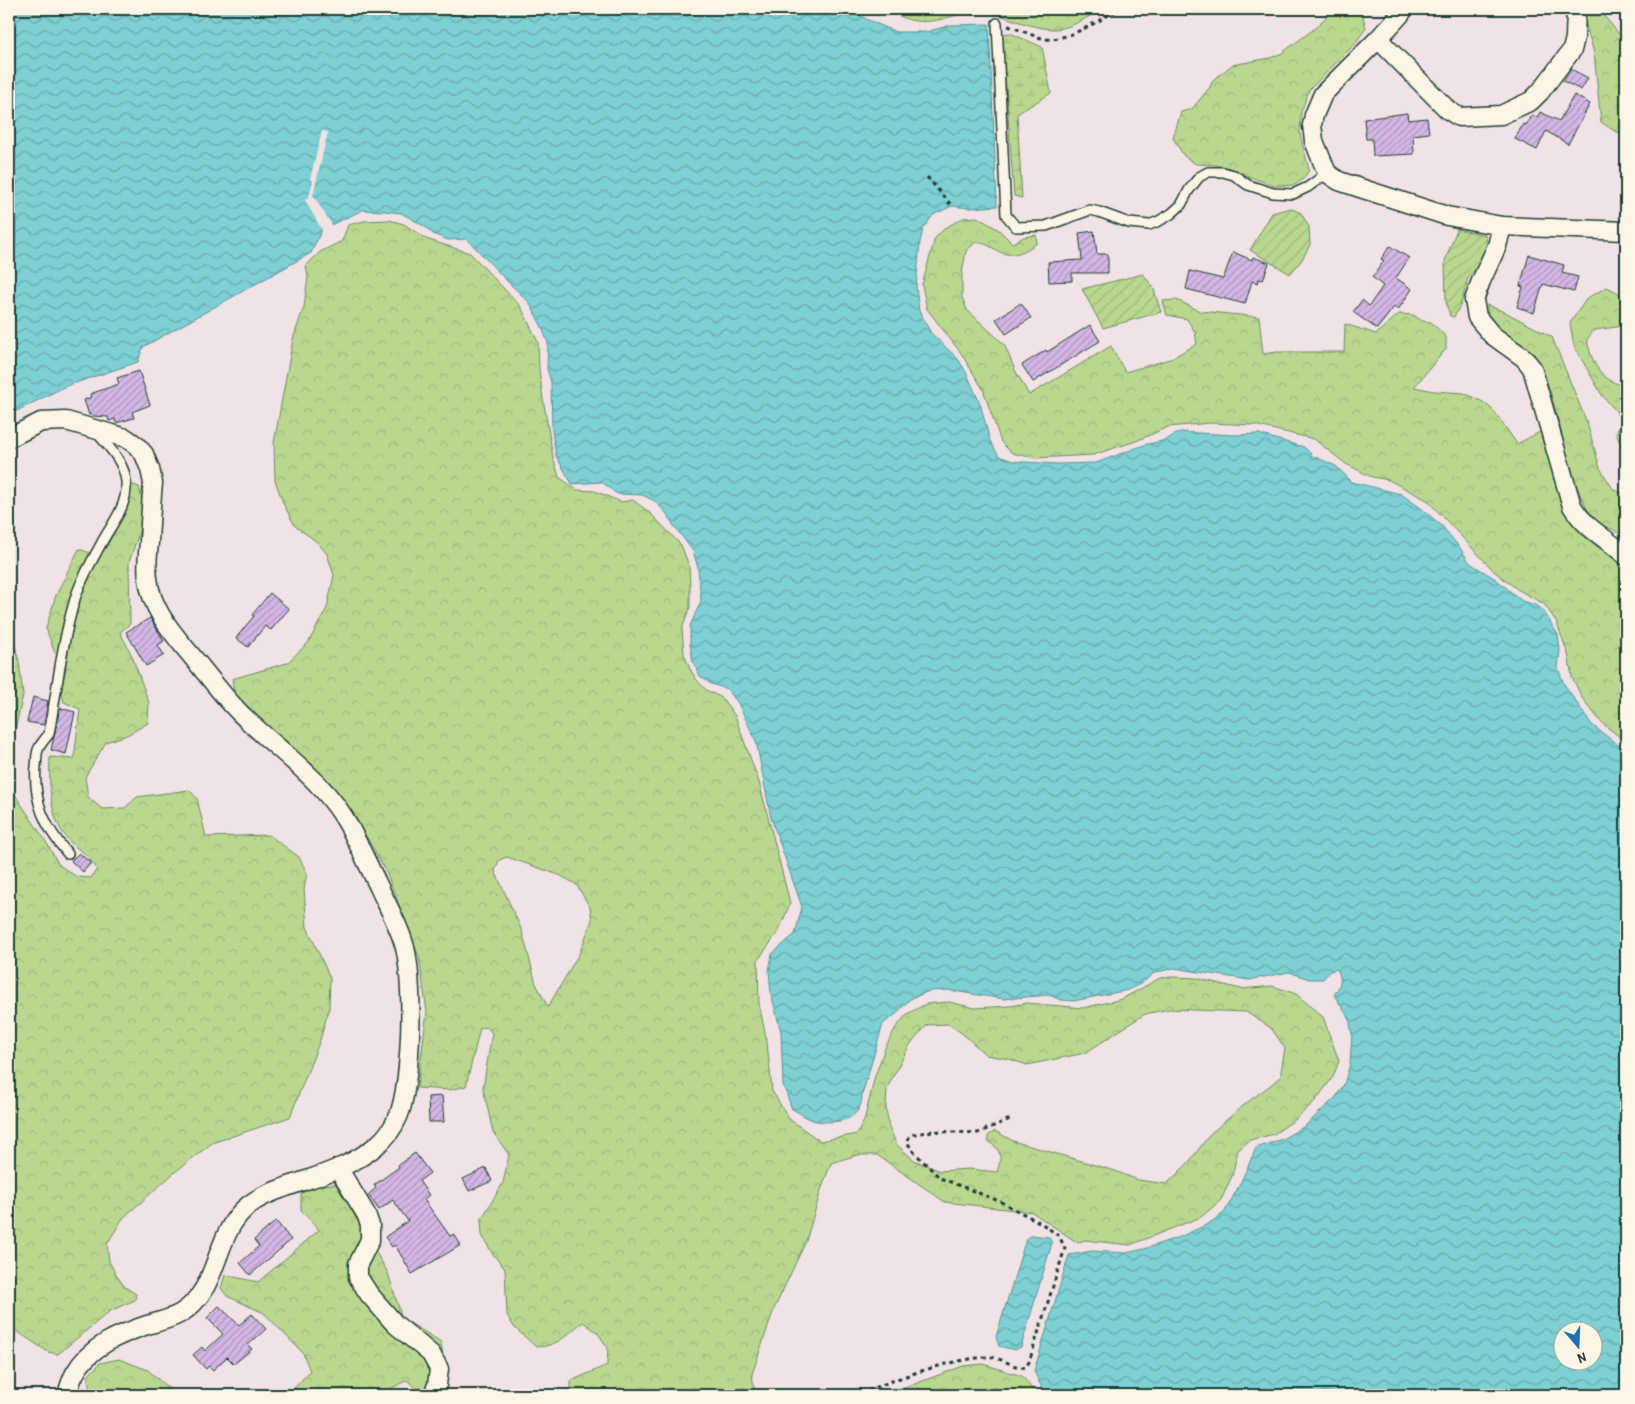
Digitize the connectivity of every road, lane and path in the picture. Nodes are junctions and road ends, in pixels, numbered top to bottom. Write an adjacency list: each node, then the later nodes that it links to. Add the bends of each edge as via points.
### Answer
1 (1118, 9): 4 (path, via 1062,37 1046,39)
2 (1404, 9): 5 (street)
3 (1576, 9): 5 (street, via 1572,50 1531,101 1501,115 1459,117 1448,110)
4 (997, 23): 6 (lane, via 1006,215 1016,227 1046,226 1090,210 1129,223 1149,225 1171,214 1199,177 1208,172 1234,175 1248,185 1273,193 1293,194)
5 (1378, 39): 6 (street, via 1323,94 1314,115 1314,141)
6 (1327, 173): 9 (street, via 1339,181 1447,216)
7 (926, 177): 8 (path)
8 (952, 206)
9 (1502, 226): 10 (street); 13 (street, via 1474,300 1477,317 1492,335 1524,358 1532,368 1572,506 1589,528)
10 (1626, 231)
11 (94, 428): 12 (street, via 66,421 41,422); 14 (lane, via 122,466 126,481 125,497 119,516 75,598 48,734 38,750 36,774 37,798 45,820); 16 (street, via 126,438 136,445 144,454 150,470 153,483 148,578 152,598 161,617 240,712 337,805 404,942 410,990 407,1074 398,1117 387,1136 376,1146)
12 (9, 438)
13 (1626, 556)
14 (68, 854)
15 (1010, 1118): 19 (path, via 978,1133 932,1130 910,1135 908,1142 940,1178 999,1201 1059,1236 1065,1248 1029,1362 1021,1368 990,1357 948,1363)
16 (338, 1168): 17 (street, via 261,1197 247,1206 236,1217 202,1293 190,1306 178,1315 115,1336 84,1360 74,1374); 18 (street, via 370,1225 370,1240 358,1264 358,1277 395,1324 431,1354 439,1369)
17 (67, 1395)
18 (433, 1395)
19 (861, 1395)

